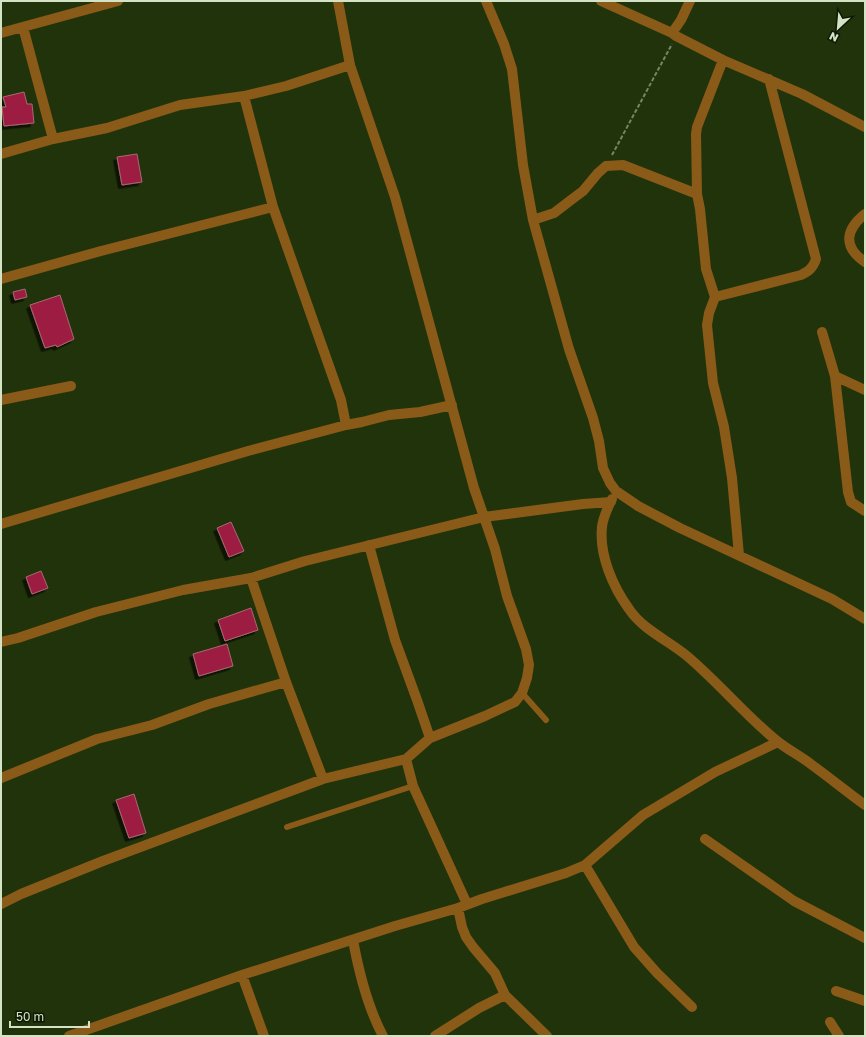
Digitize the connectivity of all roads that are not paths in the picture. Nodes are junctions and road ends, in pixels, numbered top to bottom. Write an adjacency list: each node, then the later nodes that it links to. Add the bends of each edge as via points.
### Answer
1 (118, 1): 6 (street)
2 (338, 1): 10 (street)
3 (486, 1): 19 (street, via 512,69 523,165)
4 (601, 1): 8 (street)
5 (690, 1): 8 (street)
6 (23, 27): 7 (street); 14 (street)
7 (1, 33)
8 (674, 34): 9 (street)
9 (723, 60): 11 (street); 16 (street, via 697,127)
10 (350, 64): 12 (street, via 286,86); 28 (street, via 395,197)
11 (769, 79): 13 (street); 22 (street, via 816,259 809,271 800,275)
12 (244, 96): 14 (street, via 180,105 107,128); 17 (street)
13 (865, 127)
14 (54, 139): 15 (street)
15 (1, 154)
16 (697, 194): 19 (street, via 623,165 606,166 583,191 554,213); 22 (street, via 706,269)
17 (273, 207): 21 (street); 29 (street, via 341,400)
18 (865, 214): 20 (street, via 854,224 849,239 852,251)
19 (533, 220): 30 (street, via 569,349 593,418 603,468)
20 (865, 262)
21 (1, 279)
22 (715, 297): 36 (street, via 707,325 713,383 731,471)
23 (822, 332): 24 (street)
24 (835, 376): 26 (street); 32 (street, via 848,492 852,502)
25 (71, 386): 27 (street)
26 (865, 390)
27 (1, 400)
28 (452, 405): 29 (street); 33 (street)
29 (346, 425): 34 (street, via 248,451)
30 (616, 492): 31 (street); 36 (street, via 680,528)
31 (611, 502): 33 (street); 44 (street, via 602,527 603,548 610,574 629,610 641,623 688,657)
32 (865, 512)
33 (484, 517): 35 (street); 41 (street, via 507,596 526,649 529,665)
34 (1, 524)
35 (368, 545): 37 (street); 43 (street, via 395,640)
36 (739, 554): 38 (street, via 832,599)
37 (251, 578): 39 (street, via 183,590 96,612); 40 (street)
38 (865, 619)
39 (1, 642)
40 (286, 682): 46 (street, via 209,704 152,725 97,739); 47 (street)
41 (522, 693): 42 (lane); 43 (street, via 515,702)
42 (546, 720)
43 (430, 738): 45 (street)
44 (778, 742): 49 (street, via 812,764); 52 (street, via 715,772 643,815)
45 (406, 759): 47 (street); 48 (street)
46 (1, 778)
47 (323, 779): 53 (street, via 103,861)
48 (413, 786): 50 (lane); 54 (street)
49 (865, 805)
50 (287, 827)
51 (705, 839): 55 (street, via 794,900)
52 (585, 865): 54 (street); 61 (street, via 634,947)
53 (1, 904)
54 (462, 906): 56 (street); 59 (street, via 462,927 466,937 495,973)
55 (865, 938)
56 (353, 940): 57 (street); 65 (street, via 374,1017)
57 (242, 975): 63 (street); 64 (street)
58 (836, 991): 60 (street)
59 (505, 995): 66 (street); 67 (street)
60 (865, 1001)
61 (692, 1007)
62 (830, 1022): 68 (street)
63 (69, 1036)
64 (264, 1036)
65 (384, 1036)
66 (435, 1036)
67 (547, 1036)
68 (839, 1036)

